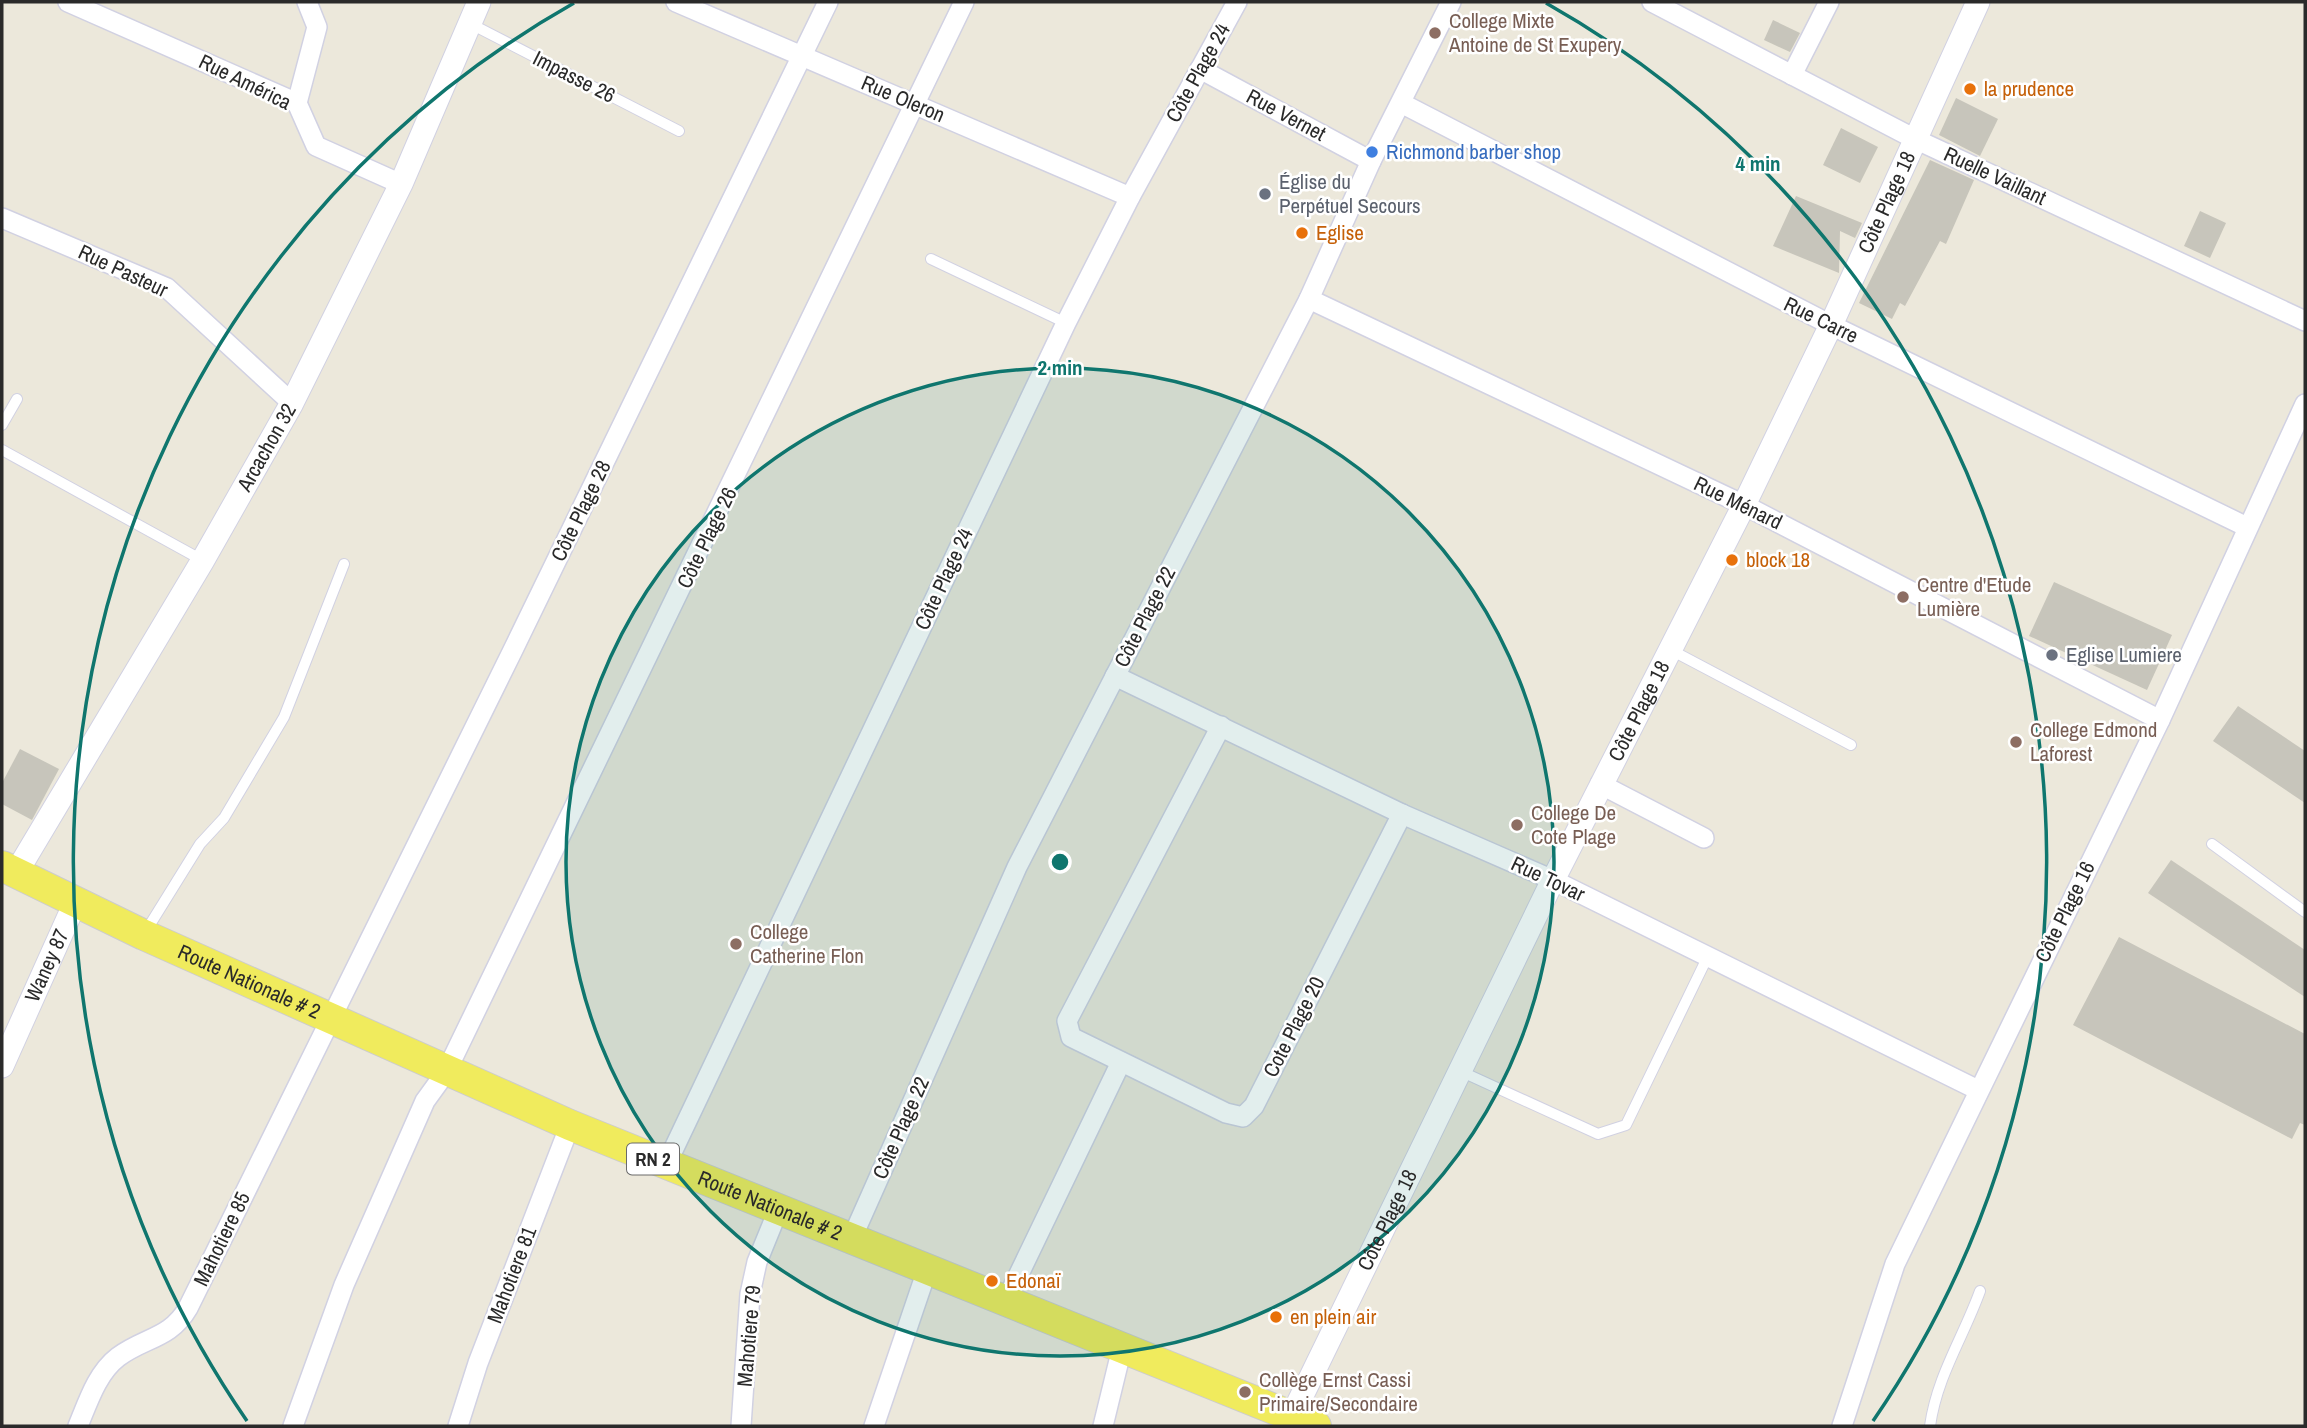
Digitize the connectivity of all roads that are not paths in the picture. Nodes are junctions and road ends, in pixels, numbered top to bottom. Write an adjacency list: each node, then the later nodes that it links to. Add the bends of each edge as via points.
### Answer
1 (68, 2): 16 (street, Rue América)
2 (307, 2): 16 (street, via 317,27)
3 (479, 2): 12 (street, Arcachon 32)
4 (676, 2): 13 (street, Rue Oleron)
5 (828, 2): 13 (street, Côte Plage 28)
6 (964, 2): 18 (street, Côte Plage 26)
7 (1237, 2): 14 (street, Côte Plage 24)
8 (1451, 2): 17 (street, Côte Plage 22)
9 (1652, 2): 15 (street, Ruelle Vaillant)
10 (1829, 2): 15 (street)
11 (1978, 2): 20 (street, Côte Plage 18)
12 (469, 23): 19 (lane, Impasse 26); 22 (street, Arcachon 32)
13 (801, 55): 18 (street, Rue Oleron); 54 (street, Côte Plage 28)
14 (1200, 69): 21 (street, Rue Vernet); 23 (street, Côte Plage 24)
15 (1792, 75): 20 (street, Ruelle Vaillant)
16 (297, 103): 22 (street, Rue América, via 316,146)
17 (1401, 103): 21 (street, Côte Plage 22); 29 (street, Rue Carre)
18 (914, 104): 23 (street, Rue Oleron); 58 (street, Côte Plage 26)
19 (679, 131)
20 (1915, 139): 27 (street, Ruelle Vaillant); 29 (street, Côte Plage 18)
21 (1371, 161): 26 (street, Côte Plage 22)
22 (401, 184): 31 (street, Arcachon 32)
23 (1130, 197): 28 (street, Côte Plage 24)
24 (2, 218): 31 (street, Rue Pasteur, via 167,288)
25 (931, 258): 28 (lane)
26 (1309, 299): 35 (street, Rue Ménard); 40 (street, Côte Plage 22)
27 (2305, 321)
28 (1066, 323): 61 (street, Côte Plage 24)
29 (1831, 325): 35 (street, Côte Plage 18); 36 (street, Rue Carre)
30 (17, 398): 33 (lane)
31 (292, 403): 37 (street, Arcachon 32)
32 (2305, 404): 36 (street, Côte Plage 16)
33 (2, 425)
34 (2, 450): 37 (lane)
35 (1744, 505): 39 (street, Côte Plage 18); 41 (street, Rue Ménard)
36 (2247, 527): 41 (street, Côte Plage 16)
37 (203, 560): 48 (street, Arcachon 32)
38 (344, 564): 52 (lane, via 284,717 224,818 200,844)
39 (1668, 649): 43 (lane); 44 (street, Côte Plage 18)
40 (1115, 676): 42 (street, Rue Tovar); 63 (street, Côte Plage 22, via 1017,867)
41 (2160, 720): 59 (street, Côte Plage 16)
42 (1221, 726): 45 (street, Rue Tovar); 55 (street, Cote Plage 20, via 1068,1021 1071,1037)
43 (1851, 745)
44 (1600, 785): 46 (street); 49 (street, Côte Plage 18)
45 (1402, 814): 49 (street, Rue Tovar); 55 (street, Cote Plage 20, via 1249,1113 1235,1117)
46 (1704, 838)
47 (2211, 844): 51 (lane)
48 (9, 870): 50 (main road, Route Nationale # 2 / RN 2)
49 (1553, 880): 53 (street, Rue Tovar); 57 (street, Côte Plage 18)
50 (75, 903): 52 (main road, Route Nationale # 2 / RN 2); 56 (street, Waney 87)
51 (2305, 912)
52 (144, 935): 54 (main road, Route Nationale # 2 / RN 2)
53 (1708, 956): 57 (lane, via 1626,1125 1613,1132 1598,1133); 59 (street, Rue Tovar)
54 (330, 1019): 58 (main road, Route Nationale # 2 / RN 2); 69 (street, Mahotiere 85, via 180,1322 117,1357 96,1383)
55 (1121, 1062): 66 (street)
56 (2, 1066)
57 (1460, 1071): 68 (street, Côte Plage 18)
58 (446, 1072): 60 (main road, Route Nationale # 2 / RN 2); 70 (street, Côte Plage 26, via 425,1101 344,1286)
59 (1978, 1090): 75 (street, Côte Plage 16, via 1895,1264)
60 (570, 1125): 61 (main road, Route Nationale # 2 / RN 2); 71 (street, Mahotiere 81)
61 (666, 1165): 62 (main road, Route Nationale # 2 / RN 2)
62 (779, 1208): 63 (main road, Route Nationale # 2 / RN 2); 72 (street, Mahotiere 79, via 757,1262 750,1294)
63 (852, 1238): 64 (main road, Route Nationale # 2 / RN 2)
64 (927, 1270): 66 (main road, Route Nationale # 2 / RN 2); 73 (street)
65 (1980, 1291): 76 (lane, via 1958,1348 1942,1373)
66 (1007, 1300): 67 (main road, Route Nationale # 2 / RN 2)
67 (1122, 1348): 68 (main road, Route Nationale # 2 / RN 2); 74 (street)
68 (1304, 1422)
69 (78, 1426)
70 (293, 1426)
71 (458, 1426)
72 (741, 1426)
73 (874, 1426)
74 (1103, 1426)
75 (1842, 1426)
76 (1930, 1426)

